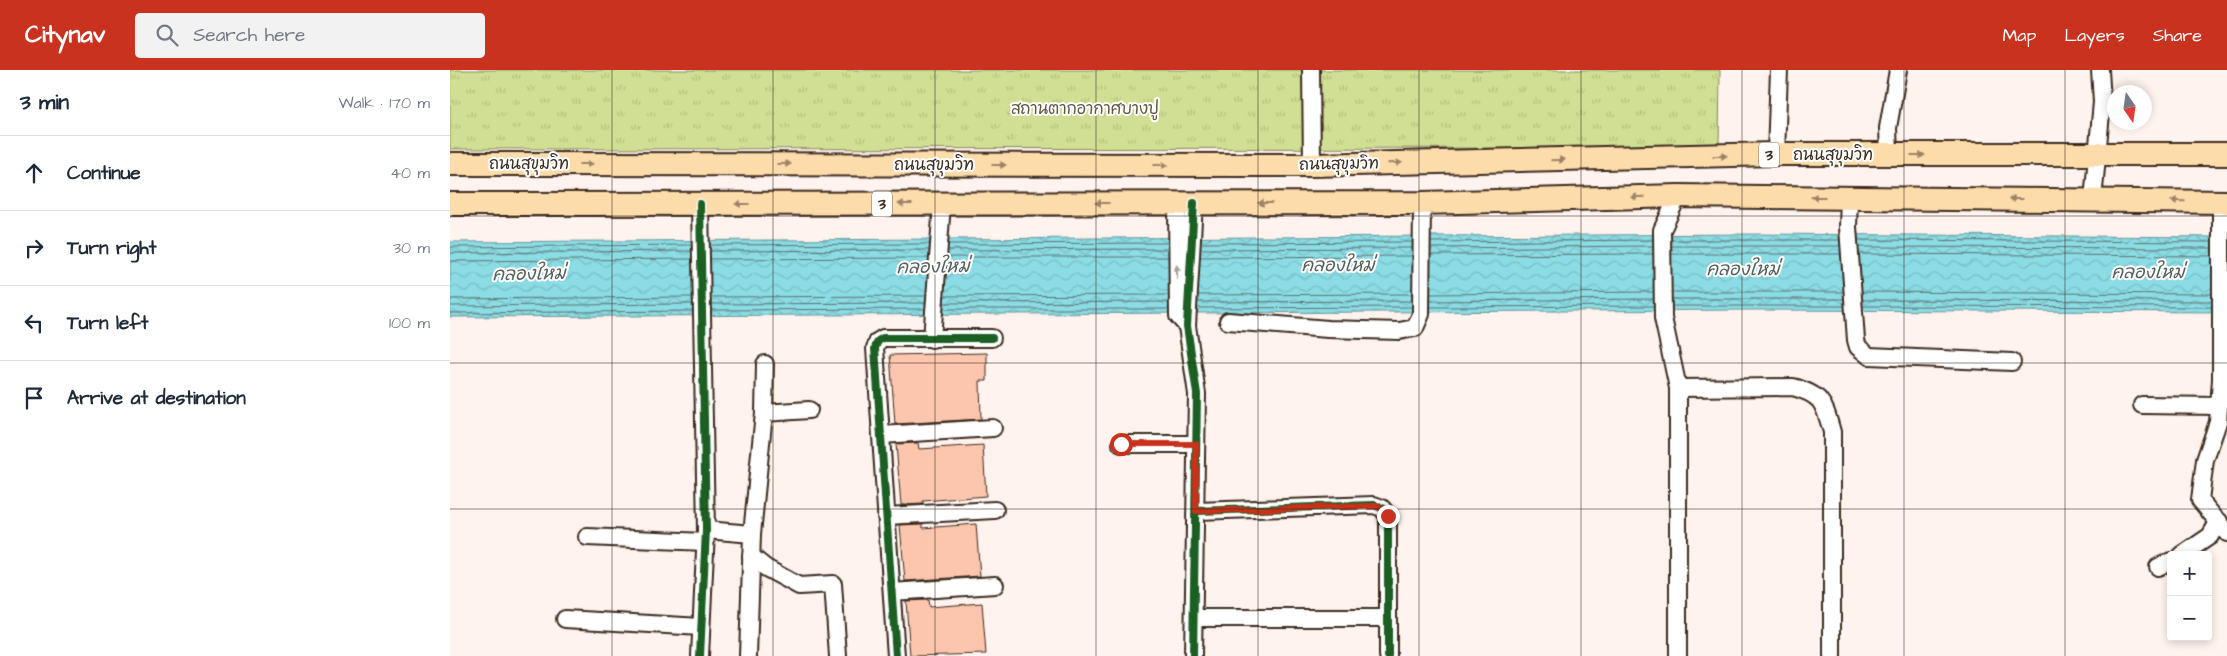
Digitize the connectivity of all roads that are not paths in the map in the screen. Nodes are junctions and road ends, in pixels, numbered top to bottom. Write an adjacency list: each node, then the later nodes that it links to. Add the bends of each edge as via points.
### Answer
1 (1311, 70): 10 (street)
2 (1779, 70): 5 (street)
3 (1898, 70): 7 (street, via 1888,128)
4 (2100, 70): 8 (street, via 2102,102)
5 (1776, 154): 7 (highway, ถนนสุขุมวิท / 3); 10 (highway, ถนนสุขุมวิท / 3, one-way to 5)
6 (2227, 154): 8 (highway, ถนนสุขุมวิท / 3)
7 (1889, 155): 8 (highway, ถนนสุขุมวิท / 3, one-way to 8)
8 (2098, 155): 13 (street)
9 (450, 164): 10 (highway, ถนนสุขุมวิท / 3, one-way to 10)
10 (1312, 165): 14 (highway)
11 (1678, 196): 12 (highway, 3, one-way to 11); 16 (highway, 3, one-way to 16); 28 (street, via 1662,230 1663,318)
12 (1848, 198): 13 (highway, 3, one-way to 12); 25 (street, via 1858,347 1869,356)
13 (2093, 200): 20 (highway, 3, one-way to 13)
14 (1314, 202): 15 (highway, 3, one-way to 15); 16 (highway, 3)
15 (1186, 203): 19 (highway, 3, one-way to 19); 21 (street, via 1194,229); 21 (street, one-way to 15, via 1177,228)
16 (1422, 203): 22 (street, via 1421,314 1415,328 1399,331 1328,330)
17 (450, 204): 18 (highway, 3)
18 (700, 204): 19 (highway, 3, one-way to 18); 42 (street)
19 (942, 204): 24 (street)
20 (2223, 206): 27 (street)
21 (1185, 320): 36 (street, via 1197,394)
22 (1228, 321)
23 (992, 338): 24 (street)
24 (932, 339): 34 (street, via 883,338 878,341 875,348)
25 (2012, 362)
26 (765, 364): 32 (street)
27 (2224, 379): 30 (street)
28 (1678, 388): 58 (street); 59 (street, via 1793,387 1811,392 1824,406 1832,432)
29 (2142, 405): 30 (street)
30 (2219, 406): 40 (street, via 2218,422 2205,460 2200,500)
31 (808, 410): 32 (street)
32 (764, 413): 41 (street)
33 (993, 428): 34 (street)
34 (881, 435): 39 (street)
35 (1121, 444): 36 (street)
36 (1196, 444): 38 (street)
37 (995, 510): 39 (street)
38 (1196, 511): 48 (street); 49 (street, via 1382,508 1388,516)
39 (886, 516): 47 (street)
40 (2223, 527): 44 (street)
41 (752, 534): 42 (street); 45 (street)
42 (705, 536): 43 (street); 51 (street)
43 (587, 537)
44 (2188, 551)
45 (752, 556): 53 (street); 54 (street, via 766,568 799,586 833,584)
46 (995, 585): 47 (street)
47 (892, 592): 55 (street)
48 (1194, 618): 49 (street); 56 (street)
49 (1388, 618): 57 (street)
50 (565, 619): 51 (street)
51 (701, 627): 52 (street)
52 (700, 656)
53 (748, 656)
54 (838, 656)
55 (896, 656)
56 (1193, 656)
57 (1388, 656)
58 (1678, 656)
59 (1832, 656)

